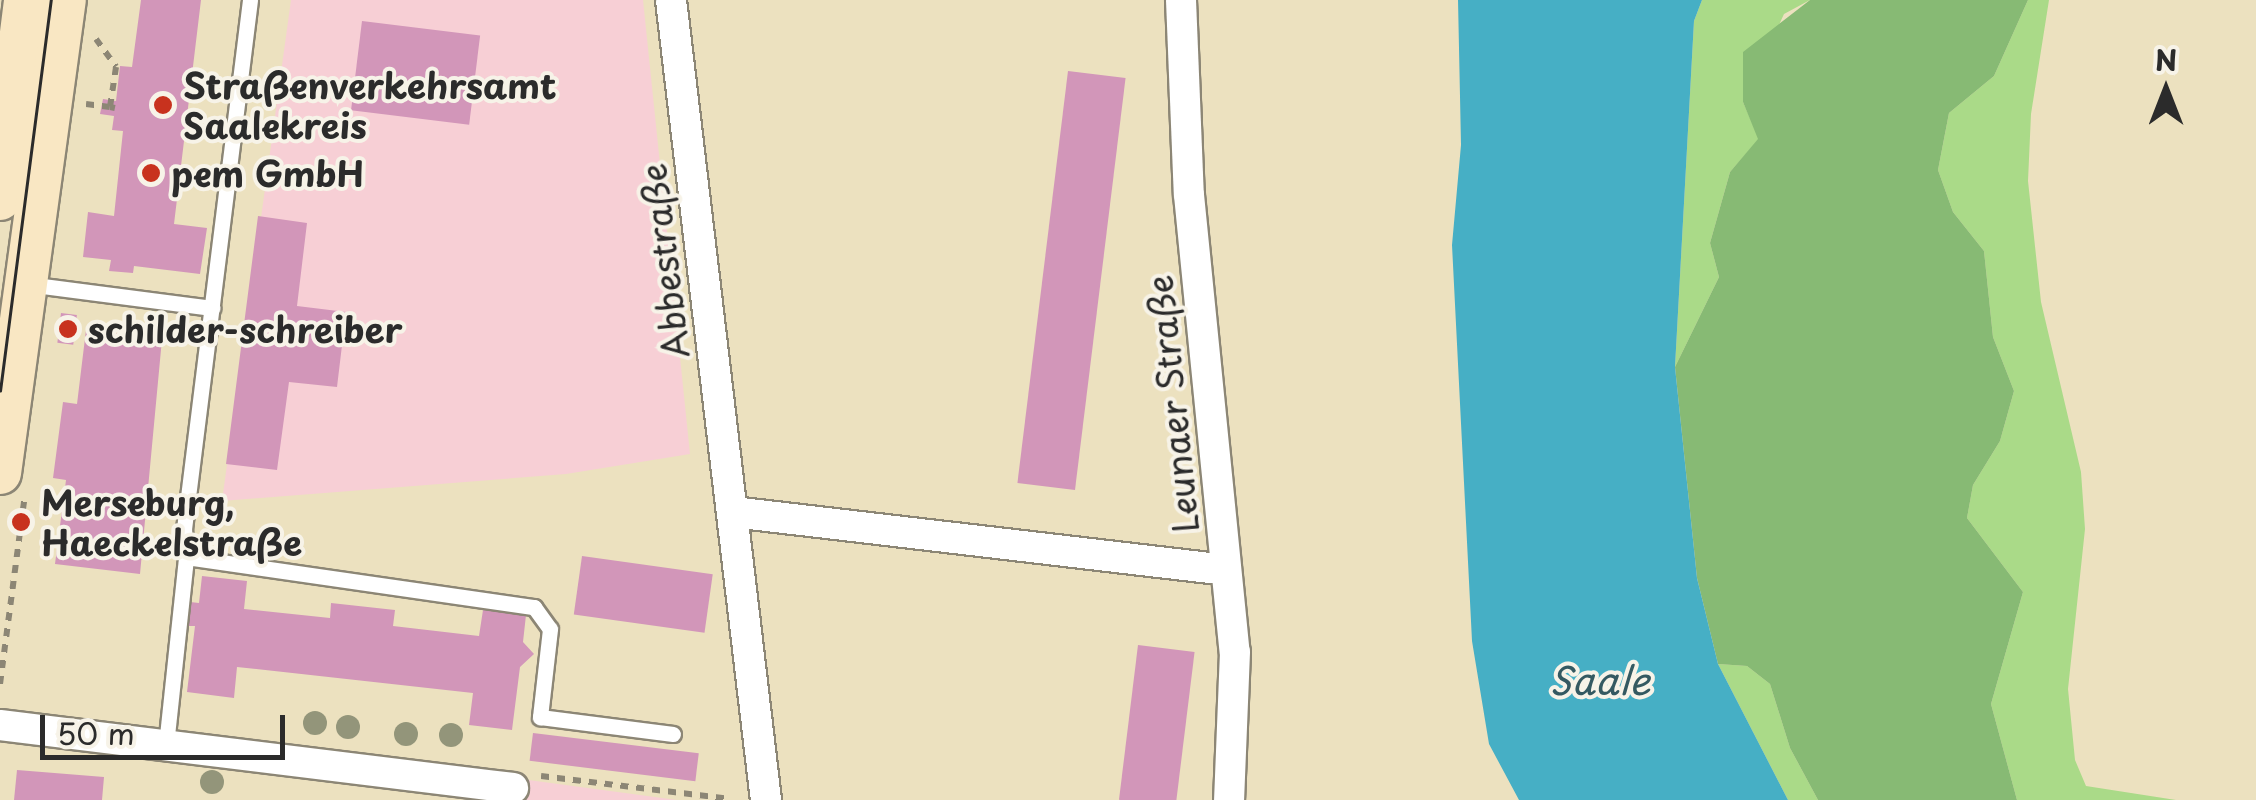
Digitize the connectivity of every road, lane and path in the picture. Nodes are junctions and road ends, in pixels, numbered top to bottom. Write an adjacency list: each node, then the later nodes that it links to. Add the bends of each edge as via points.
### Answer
1 (25, 0): 7 (main road)
2 (250, 0): 9 (lane)
3 (670, 0): 11 (street, Abbestraße)
4 (1174, 1): 14 (street, Leunaer Straße)
5 (77, 16): 6 (path, via 116,68 112,107); 8 (main road)
6 (99, 106)
7 (0, 198)
8 (26, 284): 9 (lane); 10 (main road)
9 (212, 308): 13 (lane)
10 (0, 474)
11 (733, 512): 14 (street); 22 (street, Abbestraße)
12 (21, 522): 15 (path)
13 (186, 557): 17 (lane, via 534,607 550,629 540,718); 18 (lane)
14 (1226, 570): 23 (street, Leunaer Straße, via 1235,652)
15 (0, 684)
16 (0, 725): 18 (street)
17 (673, 734)
18 (166, 744): 20 (street)
19 (522, 782): 20 (street); 21 (path)
20 (418, 789)
21 (731, 800)
22 (766, 800)
23 (1228, 800)

